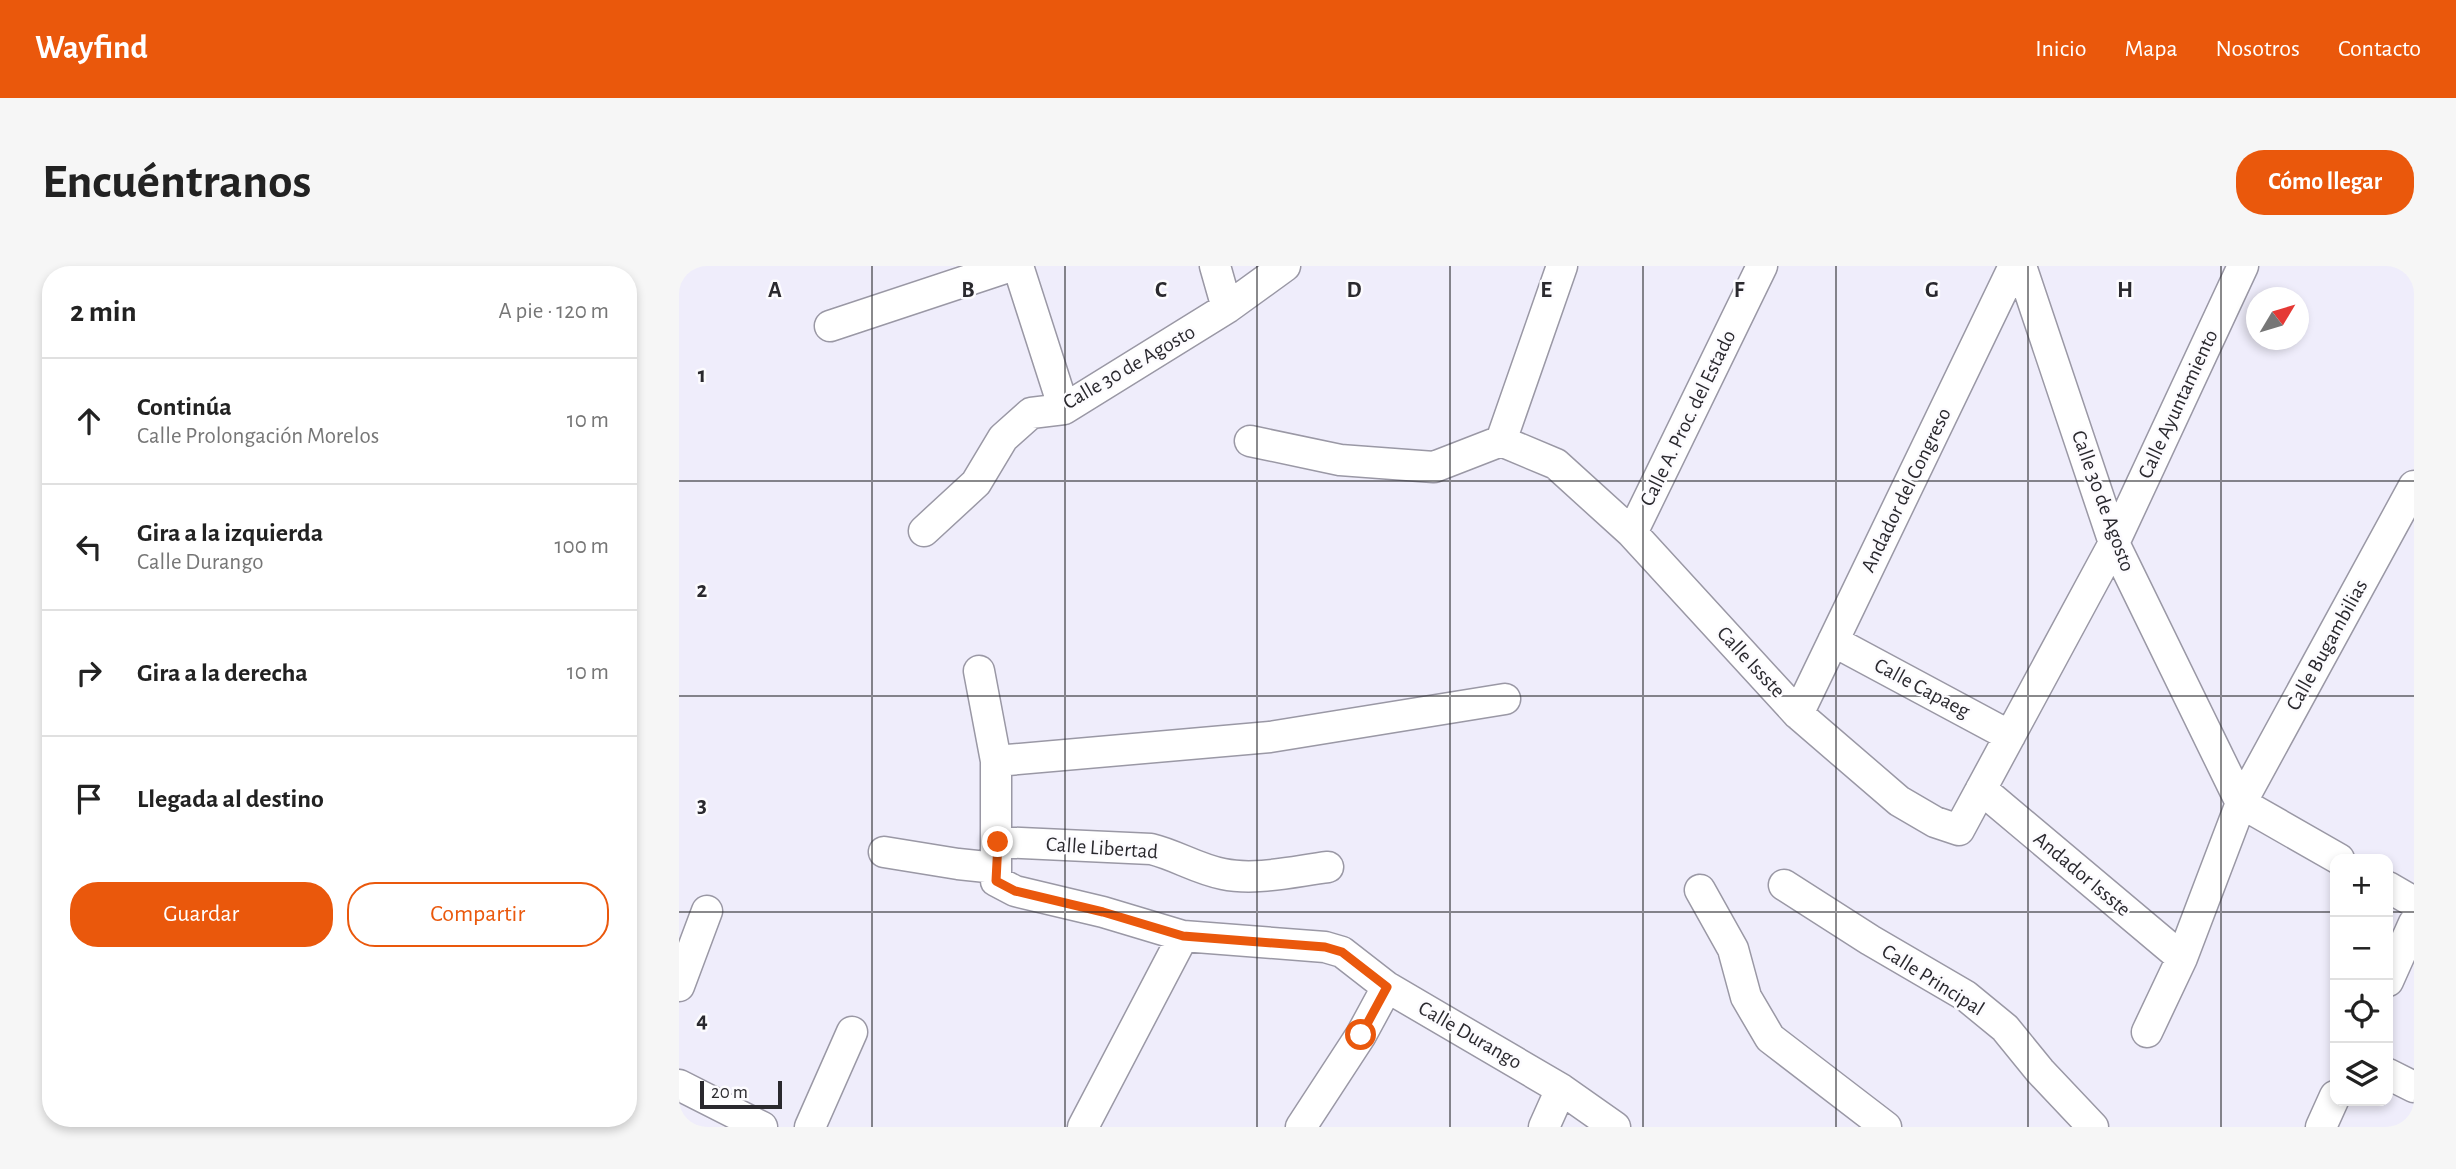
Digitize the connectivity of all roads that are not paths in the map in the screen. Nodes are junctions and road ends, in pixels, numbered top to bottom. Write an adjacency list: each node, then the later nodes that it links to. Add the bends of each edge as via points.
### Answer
1 (1011, 266): 11 (street)
2 (1018, 266): 12 (street)
3 (1215, 266): 10 (street)
4 (1285, 266): 10 (street, Calle 30 de Agosto)
5 (1562, 266): 14 (street)
6 (1762, 266): 17 (street, Calle A. Proc. del Estado)
7 (2014, 266): 19 (street, Andador del Congreso)
8 (2021, 266): 18 (street, Calle 30 de Agosto)
9 (2243, 266): 18 (street, Calle Ayuntamiento)
10 (1227, 308): 12 (street, Calle 30 de Agosto)
11 (830, 326)
12 (1065, 409): 16 (street, Calle 30 de Agosto, via 1031,414 1003,438 976,483)
13 (1249, 441): 14 (street, via 1339,460 1434,467)
14 (1501, 441): 17 (street, Calle Issste, via 1556,464)
15 (2414, 486): 26 (street, Calle Bugambilias)
16 (924, 531)
17 (1632, 533): 22 (street, Calle Issste)
18 (2114, 543): 23 (street, Calle Issste); 26 (street, Calle 30 de Agosto)
19 (1833, 641): 22 (street, Andador del Congreso); 23 (street, Calle Capaeg)
20 (979, 671): 24 (street)
21 (1505, 699): 24 (street, via 1270,737)
22 (1798, 714): 25 (street, Calle Issste, via 1899,801 1935,822 1959,830)
23 (2010, 736): 25 (street, Calle Issste)
24 (996, 761): 29 (street)
25 (1981, 789): 38 (street, Andador Issste)
26 (2241, 803): 28 (street); 38 (street)
27 (884, 852): 29 (street, via 958,864)
28 (2330, 854)
29 (997, 863): 30 (street, Calle Libertad, via 1151,849 1225,875); 37 (street, Calle Durango, via 1015,891)
30 (1328, 867)
31 (1784, 885): 56 (street, Calle Principal, via 1966,996 2005,1028)
32 (1700, 890): 55 (street, via 1733,949 1746,997 1770,1038)
33 (2393, 890): 34 (street)
34 (2414, 902)
35 (707, 911): 40 (street)
36 (2414, 923): 39 (street)
37 (1183, 936): 41 (street, Calle Durango, via 1325,947 1342,952); 51 (street)
38 (2182, 958): 43 (street)
39 (2388, 980)
40 (679, 986)
41 (1387, 987): 47 (street, Calle Durango); 52 (street)
42 (852, 1032): 50 (street)
43 (2147, 1032)
44 (2393, 1076): 46 (street)
45 (679, 1085): 49 (street)
46 (2414, 1087)
47 (1560, 1089): 53 (street); 54 (street, Calle Durango)
48 (2330, 1106): 57 (street)
49 (762, 1127)
50 (810, 1127)
51 (1083, 1127)
52 (1301, 1127)
53 (1544, 1127)
54 (1615, 1127)
55 (1886, 1127)
56 (2093, 1127)
57 (2321, 1127)

